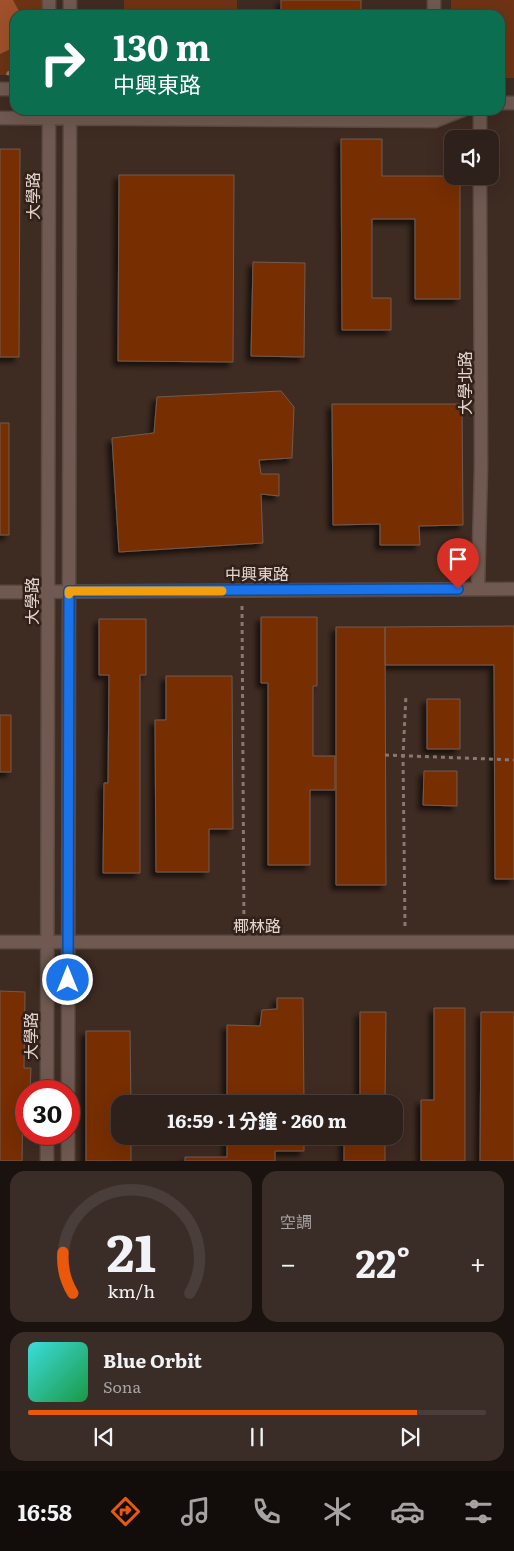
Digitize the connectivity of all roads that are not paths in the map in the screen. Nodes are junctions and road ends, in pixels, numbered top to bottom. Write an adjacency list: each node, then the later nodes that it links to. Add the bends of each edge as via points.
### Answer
1 (37, 115): 7 (street)
2 (49, 115): 12 (street, 大學路)
3 (70, 115): 13 (street)
4 (252, 115): 6 (street)
5 (480, 115): 8 (street)
6 (435, 116)
7 (0, 118)
8 (480, 130)
9 (480, 185): 10 (street, 大學北路, via 482,467)
10 (478, 589): 11 (street, 中興東路); 13 (street, 中興東路)
11 (514, 589)
12 (48, 591): 13 (street, 中興東路); 14 (street, 中興東路); 16 (street, 大學路)
13 (69, 591): 17 (street)
14 (0, 592)
15 (0, 942): 16 (street, 椰林路)
16 (47, 942): 17 (street, 椰林路); 19 (street, 大學路)
17 (68, 942): 18 (street, 椰林路); 20 (street)
18 (514, 942)
19 (47, 1080)
20 (68, 1080)
21 (47, 1145): 23 (street)
22 (68, 1145): 24 (street)
23 (47, 1161)
24 (68, 1161)

